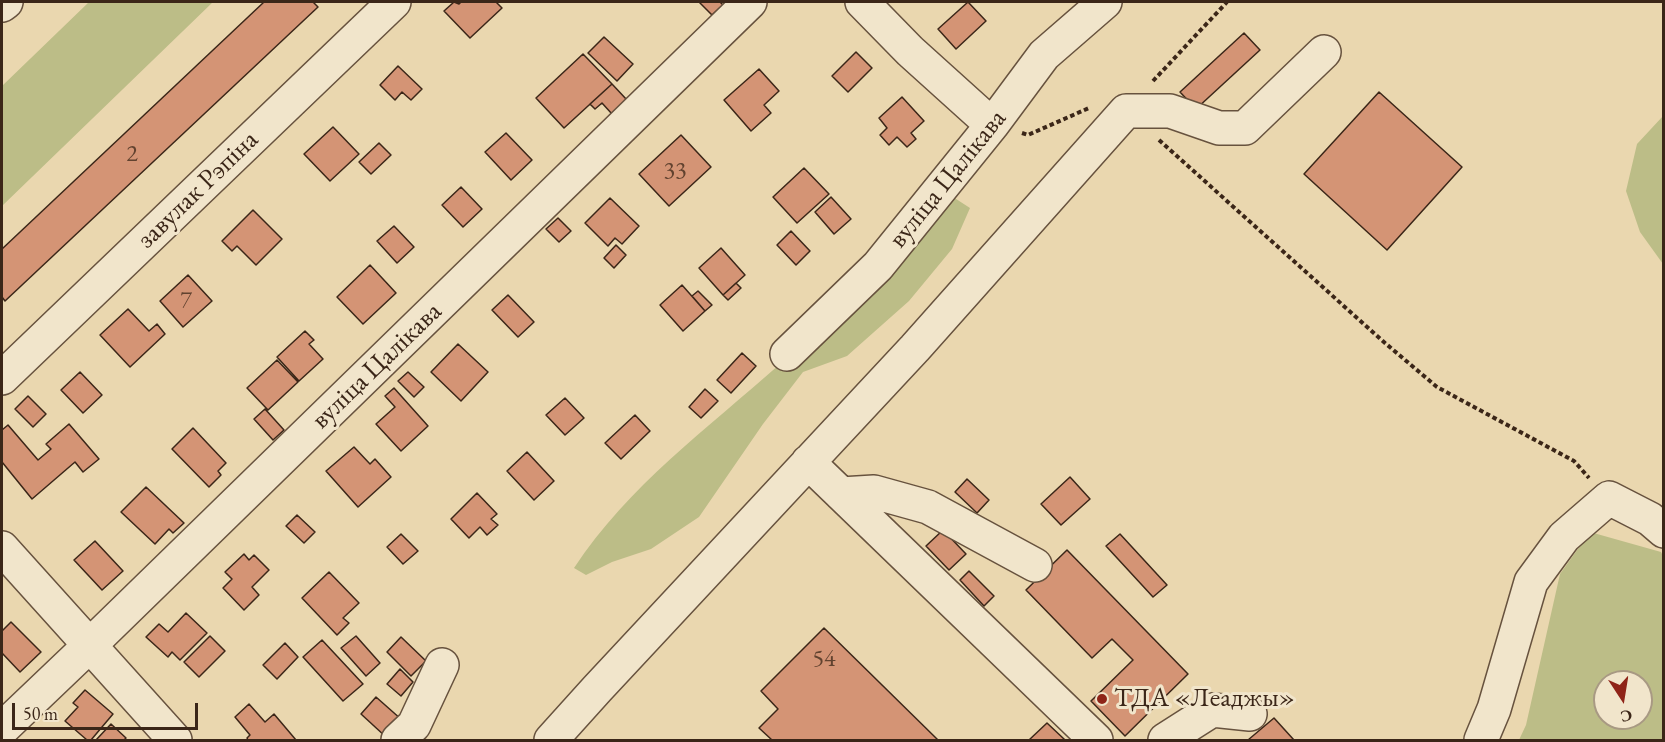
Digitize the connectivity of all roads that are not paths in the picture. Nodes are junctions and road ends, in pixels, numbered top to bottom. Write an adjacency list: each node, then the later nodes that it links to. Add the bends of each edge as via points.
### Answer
1 (6, 2): 6 (street)
2 (394, 2): 10 (street, завулак Рэпіна)
3 (750, 2): 16 (street, вуліца Цалікава)
4 (862, 2): 8 (street)
5 (1105, 2): 8 (street, вуліца Цалікава, via 1044,55)
6 (2, 5)
7 (1324, 52): 11 (street, via 1245,128 1219,128 1170,111 1126,111)
8 (992, 125): 9 (street, вуліца Цалікава, via 878,266)
9 (787, 354)
10 (5, 366)
11 (808, 462): 12 (street); 22 (street)
12 (842, 494): 15 (street, via 874,492 928,507); 23 (street)
13 (1664, 531): 25 (street, via 1650,519 1609,498 1564,537 1532,582)
14 (2, 548): 16 (street)
15 (1035, 565)
16 (89, 646): 19 (street, вуліца Цалікава); 20 (street)
17 (442, 666): 21 (street, via 414,725)
18 (1250, 714): 24 (street, via 1212,710)
19 (2, 729)
20 (175, 741)
21 (398, 741)
22 (551, 741)
23 (1096, 741)
24 (1166, 741)
25 (1482, 741)

